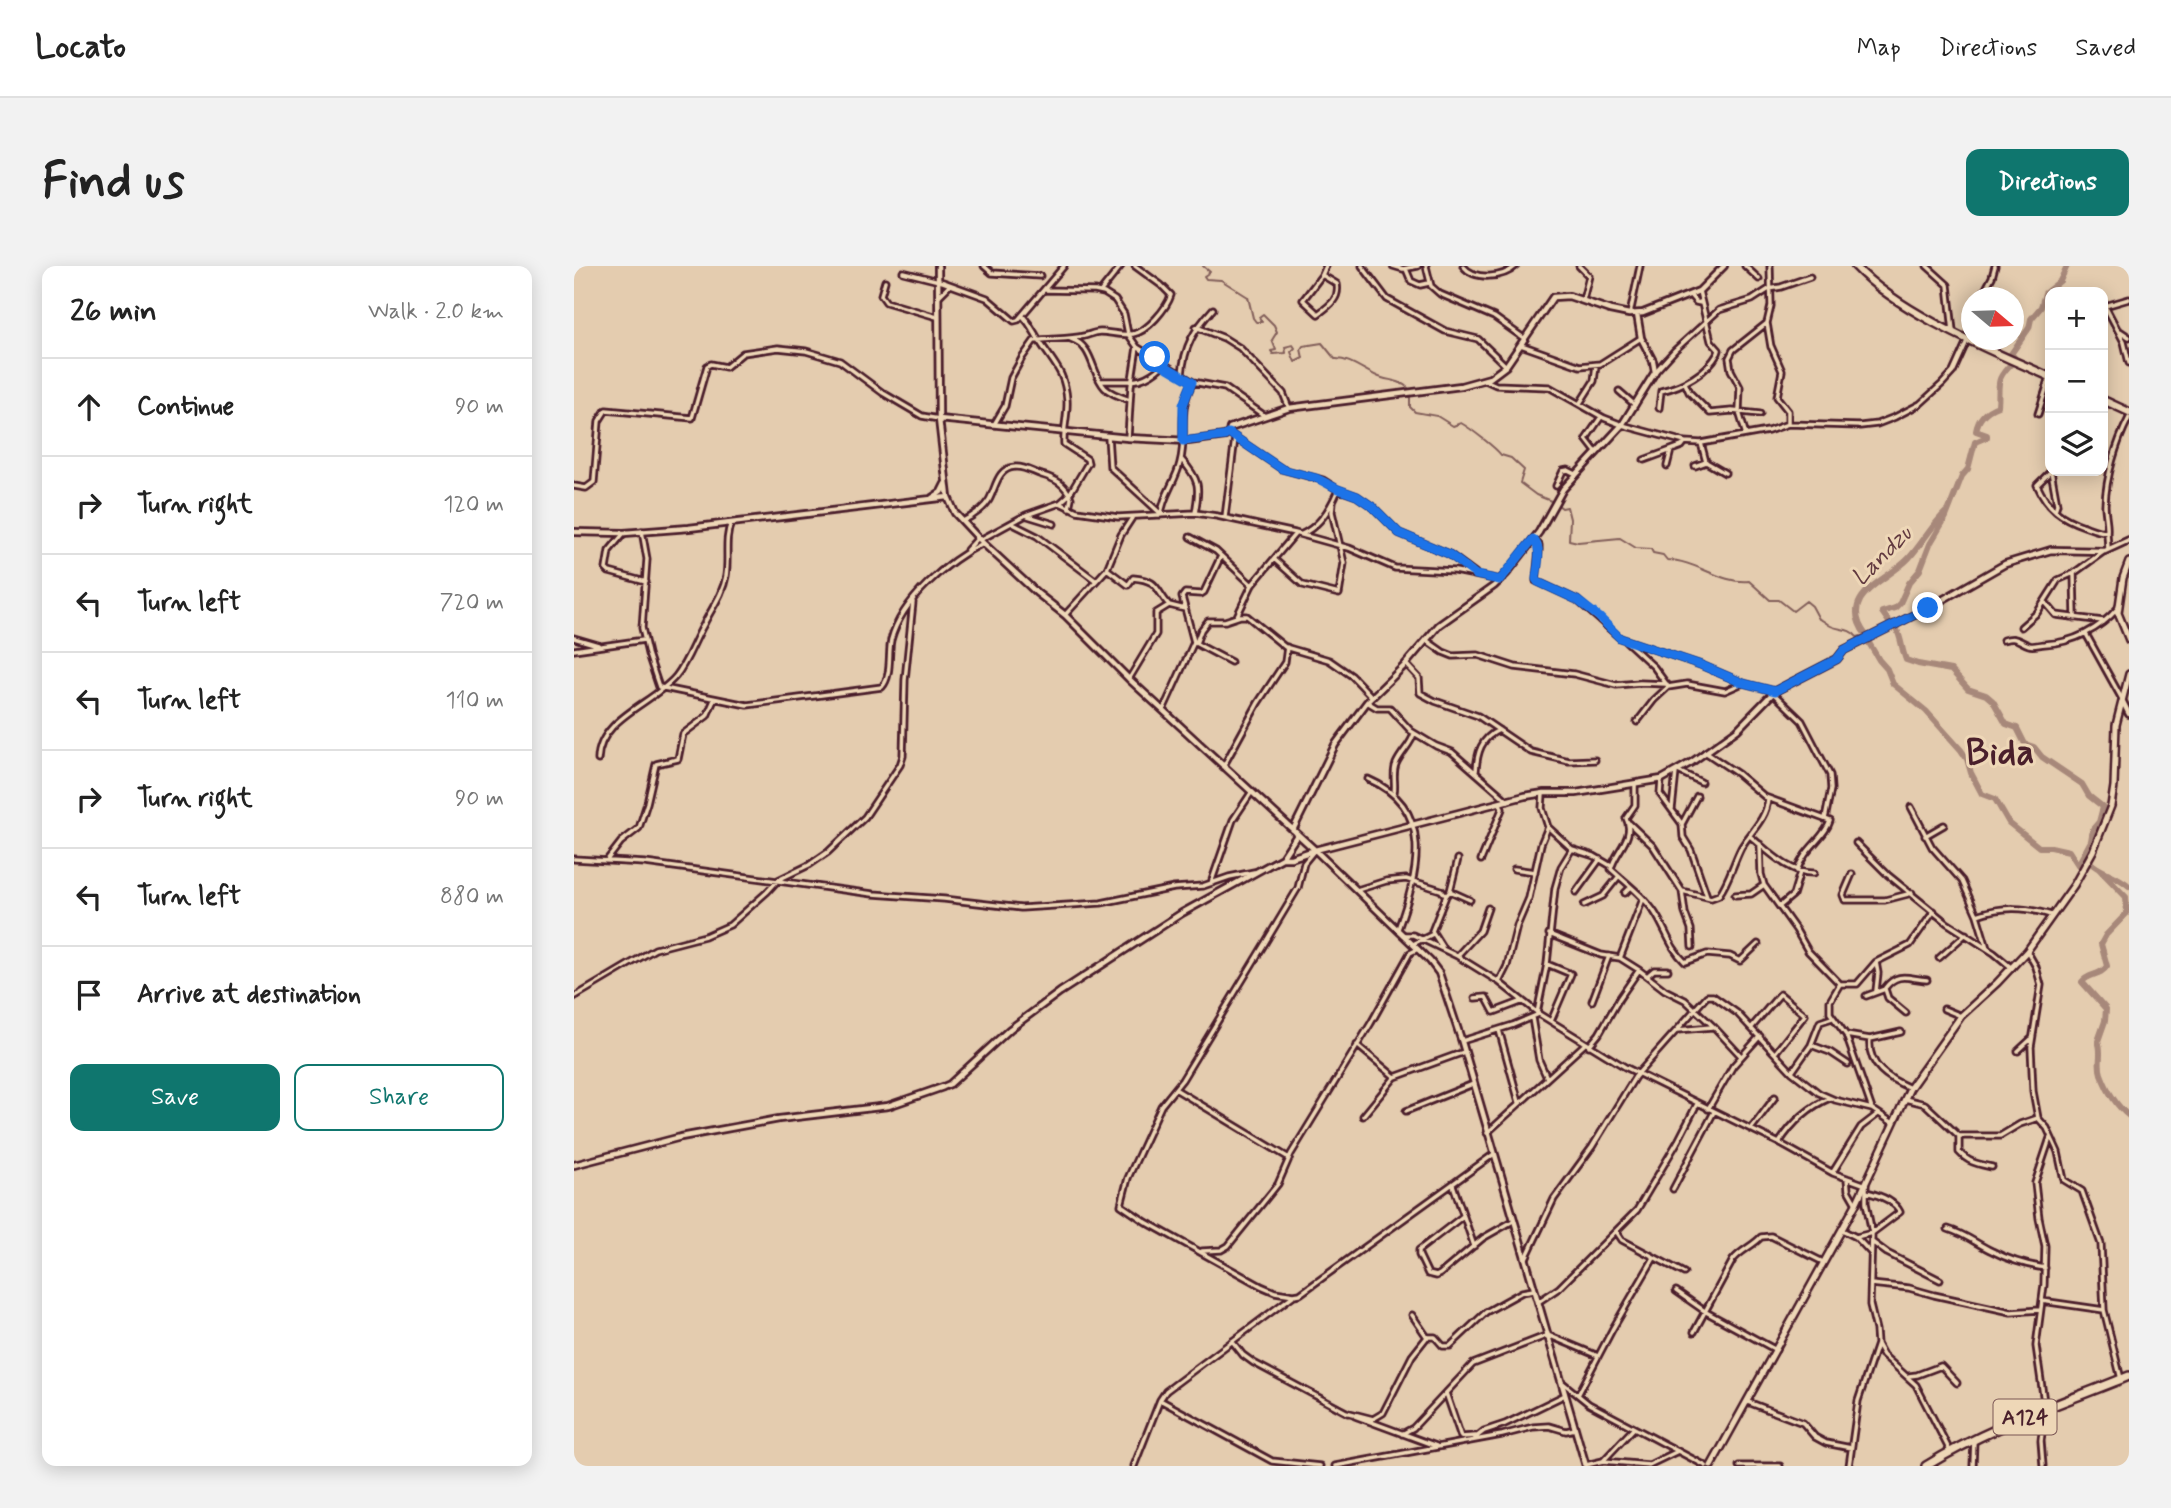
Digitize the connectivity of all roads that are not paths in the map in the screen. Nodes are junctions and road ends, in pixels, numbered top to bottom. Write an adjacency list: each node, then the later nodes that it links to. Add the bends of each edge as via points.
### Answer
1 (938, 266): 29 (street)
2 (984, 266): 25 (street, via 992,273)
3 (1064, 266): 34 (street)
4 (1121, 266): 35 (street)
5 (1135, 266): 53 (street, via 1161,285 1171,299 1140,331)
6 (1326, 266): 24 (street)
7 (1362, 266): 8 (street); 69 (street, via 1387,299 1445,331 1478,339)
8 (1370, 266)
9 (1393, 266): 22 (street)
10 (1418, 266): 22 (street)
11 (1426, 266): 30 (street)
12 (1463, 266): 13 (street, via 1471,273 1494,276)
13 (1516, 266)
14 (1579, 266): 40 (street, via 1589,275)
15 (1640, 266): 45 (street)
16 (1724, 266): 36 (street)
17 (1745, 266): 27 (street)
18 (1770, 266): 33 (street)
19 (1855, 266): 52 (main road, via 1883,291)
20 (1927, 266): 52 (street, via 1948,285)
21 (1995, 267): 32 (street)
22 (1406, 269): 30 (street, via 1411,281)
23 (903, 272): 29 (street)
24 (1322, 275): 24 (street, via 1303,300 1318,314 1338,294 1337,284)
25 (1040, 276)
26 (1810, 276): 33 (street)
27 (1759, 279)
28 (885, 281): 47 (street, via 881,295 886,302)
29 (938, 281): 31 (street); 38 (street)
30 (1430, 283): 58 (street, via 1440,294 1494,317)
31 (950, 285): 38 (street); 46 (street, via 991,300 1014,321)
32 (1986, 287)
33 (1769, 289): 48 (street, via 1752,300 1719,310); 49 (street)
34 (1045, 290): 35 (street); 46 (street)
35 (1101, 291): 53 (street, via 1124,313)
36 (1699, 291): 37 (street); 41 (street)
37 (1690, 295): 41 (street); 45 (street)
38 (938, 297): 47 (street)
39 (2129, 299): 42 (street)
40 (1583, 300): 45 (street); 58 (street, via 1553,297)
41 (1701, 303): 48 (street)
42 (2108, 306)
43 (1213, 309): 50 (street)
44 (2108, 313): 51 (street)
45 (1634, 314): 57 (street)
46 (1022, 315): 59 (street)
47 (937, 317): 93 (street)
48 (1706, 321): 62 (street); 70 (street)
49 (1767, 323): 65 (street, via 1733,350); 96 (street, via 1782,371 1777,397 1788,411)
50 (1196, 327): 71 (street); 84 (street, via 1240,348 1283,393)
51 (2119, 330): 55 (street); 66 (street)
52 (1953, 331): 54 (main road)
53 (1128, 334): 56 (street, via 1098,332); 61 (street)
54 (1961, 335)
55 (2129, 337)
56 (1069, 338): 59 (street); 74 (street, via 1087,352)
57 (1641, 338): 68 (street); 70 (street)
58 (1525, 339): 60 (street)
59 (1038, 340): 94 (street, via 1020,361); 97 (street, via 1063,377 1067,402)
60 (1521, 345): 68 (street, via 1574,365); 69 (street)
61 (1137, 347): 67 (street); 75 (street)
62 (1719, 350): 65 (street); 77 (street, via 1716,358)
63 (1965, 350): 96 (street, via 1942,384 1920,404 1895,417 1860,426)
64 (1992, 350): 72 (main road)
65 (1729, 359): 86 (street, via 1740,387)
66 (2129, 363)
67 (1163, 365): 71 (street); 75 (street, via 1146,379)
68 (1596, 365): 82 (street, via 1594,381)
69 (1506, 366): 73 (street)
70 (1655, 372): 83 (street)
71 (1182, 375): 76 (street)
72 (2045, 375)
73 (1485, 380): 82 (street, via 1496,385 1549,387); 84 (street)
74 (1100, 381): 75 (street); 80 (street, via 1107,390)
75 (1132, 382): 80 (street)
76 (1192, 382): 90 (street, via 1225,388); 103 (street, via 1183,405)
77 (1685, 383): 85 (street, via 1661,391); 86 (street, via 1706,411)
78 (1619, 391): 83 (street)
79 (2045, 392): 89 (street)
80 (1130, 400): 101 (street)
81 (2108, 402): 87 (main road)
82 (1580, 403): 91 (street)
83 (1635, 405): 95 (street)
84 (1289, 408): 90 (street)
85 (1659, 408)
86 (1739, 412): 88 (street); 99 (street)
87 (2129, 412)
88 (1760, 414)
89 (2038, 414)
90 (1265, 416): 98 (street, via 1230,428)
91 (1602, 417): 95 (street); 107 (street, via 1586,439)
92 (2129, 418): 141 (street, via 2111,470 2105,506)
93 (939, 419): 94 (street); 117 (street); 118 (street, via 922,416 830,356 778,348 743,353 726,368 707,366 691,418 606,410 597,430 594,482 586,488)
94 (995, 423): 97 (street)
95 (1622, 425): 104 (street); 107 (street)
96 (1788, 425): 99 (street)
97 (1064, 432): 100 (street); 121 (street, via 1064,444 1088,461)
98 (1229, 433): 102 (street); 103 (street)
99 (1746, 435): 105 (street)
100 (1108, 436): 101 (street); 129 (street, via 1110,467)
101 (1128, 438): 103 (street)
102 (1235, 438): 120 (street, via 1282,469); 131 (street)
103 (1183, 441): 108 (street)
104 (1685, 442): 105 (street); 106 (street)
105 (1701, 443): 110 (street)
106 (1671, 450): 109 (street); 111 (street)
107 (1597, 452): 114 (street)
108 (1181, 459): 128 (street, via 1199,483); 129 (street)
109 (1644, 460)
110 (1706, 462): 112 (street); 113 (street)
111 (1667, 466)
112 (1695, 466)
113 (1725, 473)
114 (1576, 474): 119 (street, via 1563,471); 144 (street)
115 (2046, 476): 127 (street, via 2037,485)
116 (2052, 476): 127 (street)
117 (946, 480): 122 (street); 123 (street, via 941,492)
118 (574, 486)
119 (1556, 486)
120 (1338, 489): 124 (street); 154 (street, via 1373,507 1399,533 1449,554)
121 (1069, 495): 125 (street); 126 (street); 133 (street, via 1056,479 1010,467 997,480 983,508)
122 (948, 497): 123 (street); 133 (street)
123 (931, 499): 134 (street)
124 (1333, 501): 142 (street, via 1319,522); 147 (street)
125 (1060, 503): 126 (street); 130 (street)
126 (1069, 508): 132 (street)
127 (2055, 510): 141 (street, via 2071,522)
128 (1195, 513): 129 (street); 131 (street)
129 (1161, 514): 132 (street)
130 (1026, 515): 135 (street); 136 (street)
131 (1225, 517): 140 (street)
132 (1132, 518): 152 (street)
133 (961, 522): 145 (street)
134 (731, 523): 137 (street); 186 (street, via 721,595 687,660)
135 (1013, 524): 145 (street); 155 (street, via 1037,536)
136 (1054, 524)
137 (642, 531): 139 (street); 157 (street, via 648,559)
138 (574, 532): 139 (street)
139 (624, 533): 157 (street, via 609,551 606,569)
140 (1295, 533): 142 (street); 150 (street)
141 (2107, 533): 148 (street)
142 (1300, 535): 147 (street)
143 (1190, 537): 149 (street)
144 (1533, 539): 156 (street); 175 (street, via 1539,545 1536,581 1577,600)
145 (980, 540): 159 (street, via 945,567); 164 (street)
146 (2129, 540): 148 (street)
147 (1338, 545): 150 (street, via 1344,563 1339,594 1303,586); 154 (street, via 1385,566)
148 (2107, 550): 153 (street); 187 (street, via 2051,550 2005,564)
149 (1221, 556): 158 (street); 163 (street, via 1204,592 1182,597)
150 (1274, 559): 158 (street)
151 (2129, 562): 162 (main road)
152 (1107, 569): 155 (street); 161 (street, via 1128,585 1133,578 1150,581)
153 (2074, 573): 160 (street, via 2058,580); 166 (street)
154 (1476, 575): 156 (street)
155 (1095, 580): 164 (street)
156 (1500, 580): 171 (street)
157 (646, 582): 172 (street)
158 (1252, 585): 165 (street)
159 (913, 602): 189 (street, via 894,632 882,687 747,705); 243 (street, via 900,765 865,817 828,852)
160 (2045, 602): 166 (street, via 2056,615); 168 (street)
161 (1169, 605): 163 (street); 183 (street, via 1156,613 1156,634)
162 (2118, 608): 167 (street); 174 (main road)
163 (1185, 609): 176 (street)
164 (1065, 615): 183 (street)
165 (1236, 618): 176 (street, via 1205,623); 178 (street, via 1250,618)
166 (2076, 618): 167 (street)
167 (2102, 621): 169 (street)
168 (2021, 627)
169 (2086, 634): 173 (street, via 2056,644 2029,646 2020,639); 190 (street)
170 (574, 638): 177 (street)
171 (1425, 639): 181 (street); 185 (street, via 1452,656 1478,655 1516,667 1616,685)
172 (644, 640): 177 (street); 186 (street)
173 (2003, 640)
174 (2129, 640)
175 (1626, 641): 184 (street); 185 (street)
176 (1195, 643): 180 (street); 192 (street)
177 (603, 646): 179 (street)
178 (1287, 647): 188 (street, via 1329,660); 200 (street, via 1285,662)
179 (574, 650)
180 (1231, 662)
181 (1406, 664): 188 (street); 195 (street, via 1419,678 1420,693 1478,716)
182 (2129, 674): 190 (main road)
183 (1129, 679): 192 (street)
184 (1743, 683): 185 (street, via 1725,691); 187 (street)
185 (1667, 685): 194 (street)
186 (663, 689): 189 (street); 198 (street, via 613,725)
187 (1774, 692): 197 (street, via 1737,730); 216 (street, via 1802,721 1830,775)
188 (1371, 697): 191 (street)
189 (714, 700): 233 (street, via 707,716 682,734 678,759 656,764 639,828)
190 (2122, 701): 193 (street); 264 (main road, via 2111,806 2093,851)
191 (1367, 702): 196 (street, via 1390,709); 222 (street, via 1335,745)
192 (1163, 710): 200 (street)
193 (2129, 714)
194 (1637, 722)
195 (1499, 730): 199 (street, via 1531,752 1569,761); 201 (street, via 1480,747)
196 (1414, 733): 201 (street, via 1452,752); 208 (street, via 1395,768)
197 (1705, 752): 202 (street); 211 (street)
198 (598, 760)
199 (1595, 760)
200 (1223, 767): 207 (street)
201 (1476, 771): 212 (street)
202 (1677, 771): 204 (street); 205 (street); 215 (street)
203 (1368, 779): 208 (street)
204 (1661, 780): 206 (street); 215 (street, via 1660,794)
205 (1701, 782)
206 (1635, 784): 209 (street); 217 (street, via 1635,805 1626,818)
207 (1251, 793): 222 (street); 244 (street, via 1233,820)
208 (1394, 793): 220 (street)
209 (1544, 793): 212 (street); 221 (street)
210 (1698, 796): 218 (street)
211 (1769, 798): 216 (street); 224 (street)
212 (1508, 801): 213 (street)
213 (1500, 803): 220 (street); 234 (street, via 1502,809)
214 (1911, 807): 223 (street)
215 (1672, 809): 218 (street)
216 (1825, 819): 239 (street, via 1830,824 1808,849)
217 (1629, 823): 235 (street, via 1628,835); 250 (street, via 1653,846)
218 (1682, 824): 256 (street)
219 (1944, 825): 223 (street)
220 (1414, 826): 228 (street); 245 (street)
221 (1548, 827): 227 (street); 238 (street)
222 (1295, 833): 228 (street); 229 (street)
223 (1925, 836): 263 (street, via 1962,881)
224 (1751, 837): 226 (street); 256 (street, via 1743,844 1721,892)
225 (1856, 842): 253 (street)
226 (1760, 845): 239 (street); 246 (street)
227 (1572, 849): 232 (street); 267 (street, via 1555,888)
228 (1315, 850): 229 (street); 248 (street); 332 (street, via 1304,863 1298,888)
229 (1282, 858): 237 (street)
230 (574, 859): 233 (street)
231 (1458, 859): 249 (street)
232 (1600, 859): 235 (street); 251 (street)
233 (607, 860): 243 (street)
234 (1481, 860)
235 (1611, 866): 242 (street)
236 (1514, 869): 238 (street)
237 (1255, 872): 244 (street); 353 (street, via 1152,931 1060,992 1010,1029 950,1084 888,1105 681,1137)
238 (1535, 872): 289 (street)
239 (1799, 872): 240 (street); 260 (street, via 1793,895)
240 (1814, 873)
241 (1852, 874): 253 (street, via 1842,897 1845,900 1885,900)
242 (1619, 876): 247 (street); 259 (street, via 1603,896)
243 (778, 880): 244 (street, via 1021,908 1101,903); 294 (street, via 722,929 655,949)
244 (1211, 883)
245 (1413, 883): 248 (street, via 1395,880); 255 (street, via 1441,890); 265 (street)
246 (1764, 885): 254 (street, via 1751,894); 260 (street)
247 (1631, 887): 252 (street); 257 (street)
248 (1357, 890): 265 (street)
249 (1450, 891): 255 (street); 258 (street)
250 (1682, 891): 256 (street); 273 (street)
251 (1576, 892)
252 (1625, 893)
253 (1912, 893): 262 (street)
254 (1735, 895)
255 (1446, 896): 266 (street)
256 (1707, 897)
257 (1644, 898): 272 (street, via 1685,962 1707,954 1740,961); 280 (street)
258 (1471, 900)
259 (1584, 905)
260 (1780, 906): 290 (street, via 1808,951)
261 (1488, 908): 278 (street, via 1480,931)
262 (1934, 911): 268 (street); 282 (street, via 1910,944)
263 (1977, 915): 264 (street, via 2014,908); 276 (street)
264 (2053, 916): 277 (main road)
265 (1398, 929): 269 (street)
266 (1433, 933): 270 (street); 274 (street)
267 (1549, 934): 279 (street); 283 (street)
268 (1966, 934): 276 (street); 281 (street)
269 (1403, 935): 270 (street); 271 (street)
270 (1422, 939): 271 (street); 274 (street)
271 (1413, 944): 275 (street)
272 (1758, 944)
273 (1692, 947)
274 (1443, 948): 278 (street)
275 (1418, 949): 315 (street, via 1439,972); 317 (street, via 1410,953)
276 (1988, 950): 284 (street)
277 (2027, 951): 284 (main road); 313 (street, via 2041,985)
278 (1457, 956): 289 (street)
279 (1609, 956): 280 (street); 297 (street)
280 (1620, 958): 285 (street)
281 (1938, 958)
282 (1876, 962): 290 (street, via 1857,984); 292 (street)
283 (1547, 964): 300 (street); 305 (street, via 1571,974)
284 (2012, 968): 302 (main road)
285 (1639, 970): 287 (street); 316 (street)
286 (1668, 970): 287 (street, via 1654,970)
287 (1647, 976): 298 (street)
288 (1927, 980): 291 (street, via 1901,976)
289 (1499, 982): 296 (street)
290 (1840, 984): 304 (street, via 1829,1004)
291 (1885, 989): 292 (street); 301 (street, via 1888,998)
292 (1876, 990): 293 (street)
293 (1866, 996)
294 (574, 997)
295 (1475, 998): 296 (street, via 1486,997 1494,1012)
296 (1523, 1001): 300 (street)
297 (1592, 1001)
298 (1695, 1009): 306 (street); 307 (street, via 1707,996 1713,996); 309 (street)
299 (1944, 1009): 302 (street)
300 (1538, 1013): 303 (street); 305 (street)
301 (1906, 1013)
302 (1961, 1016): 331 (main road)
303 (1532, 1018): 308 (street); 329 (street)
304 (1832, 1018): 312 (street); 318 (street, via 1819,1022)
305 (1551, 1021): 316 (street)
306 (1714, 1027): 309 (street); 319 (street)
307 (1752, 1027): 311 (street); 322 (street, via 1780,994 1805,1014)
308 (1499, 1030): 315 (street); 336 (street)
309 (1678, 1030): 327 (street)
310 (1901, 1032): 314 (street)
311 (1760, 1035): 322 (street); 323 (street)
312 (1846, 1035): 314 (street); 339 (street)
313 (2032, 1038): 320 (street); 344 (street)
314 (1870, 1039): 331 (street, via 1881,1072)
315 (1461, 1042): 321 (street)
316 (1588, 1044): 327 (street); 329 (street)
317 (1357, 1045): 328 (street); 352 (street)
318 (1811, 1045): 324 (street); 326 (street)
319 (1733, 1048): 323 (street); 325 (street)
320 (2018, 1051)
321 (1464, 1052): 328 (street); 330 (street)
322 (1775, 1053): 326 (street)
323 (1741, 1056): 325 (street)
324 (1848, 1064)
325 (1733, 1066): 338 (street)
326 (1792, 1072): 334 (street)
327 (1638, 1073): 337 (street); 373 (street, via 1554,1199)
328 (1395, 1077): 343 (street)
329 (1547, 1078): 336 (street)
330 (1473, 1084): 340 (street); 347 (street)
331 (1910, 1088): 335 (main road)
332 (1175, 1089): 352 (street); 370 (street, via 1132,1168 1121,1205)
333 (1775, 1097): 346 (street)
334 (1830, 1098): 339 (street); 350 (street, via 1808,1110)
335 (1905, 1099): 345 (main road); 348 (street, via 1925,1104)
336 (1520, 1103): 347 (street)
337 (1698, 1104): 338 (street); 365 (street, via 1637,1210)
338 (1708, 1109): 341 (street)
339 (1872, 1109): 342 (street)
340 (1406, 1111)
341 (1714, 1112): 346 (street); 359 (street)
342 (1878, 1114): 345 (street); 355 (street, via 1861,1126)
343 (1363, 1116)
344 (2038, 1118): 348 (street, via 2000,1136); 349 (street)
345 (1893, 1123): 358 (main road)
346 (1751, 1129): 350 (street)
347 (1487, 1133): 351 (street)
348 (1959, 1136): 354 (street, via 1959,1152 1966,1160)
349 (2051, 1136): 375 (street, via 2035,1183); 385 (street, via 2064,1180 2082,1191 2099,1235)
350 (1779, 1143): 355 (street)
351 (1494, 1154): 357 (street); 362 (street)
352 (1289, 1158): 370 (street, via 1278,1184 1227,1246)
353 (574, 1165)
354 (1992, 1167)
355 (1833, 1173): 356 (street)
356 (1847, 1178): 358 (street); 360 (street)
357 (1453, 1184): 361 (street); 381 (street)
358 (1866, 1188): 360 (main road); 366 (street); 366 (street, via 1900,1210)
359 (1673, 1189)
360 (1856, 1205): 364 (main road)
361 (1464, 1216): 369 (street); 369 (street, via 1419,1250 1419,1255 1428,1274 1436,1276)
362 (1513, 1221): 369 (street); 373 (street)
363 (1948, 1229): 375 (street, via 2021,1264)
364 (1842, 1230): 367 (street); 374 (main road)
365 (1616, 1231): 372 (street, via 1622,1240); 383 (street)
366 (1872, 1233): 367 (street); 368 (street)
367 (1856, 1237): 371 (street)
368 (1871, 1242): 371 (street); 377 (street)
369 (1474, 1246)
370 (1199, 1251): 381 (street, via 1270,1290)
371 (1871, 1254): 378 (street)
372 (1654, 1258): 376 (street); 394 (street)
373 (1525, 1260): 379 (street)
374 (1823, 1262): 386 (street, via 1771,1236 1761,1237 1733,1260); 393 (main road)
375 (2045, 1268): 382 (street)
376 (1684, 1273)
377 (1940, 1280)
378 (1870, 1284): 384 (street, via 1909,1288 2011,1312); 392 (street)
379 (1534, 1290): 383 (street); 390 (street, via 1486,1312 1450,1346)
380 (1676, 1291): 386 (street)
381 (1294, 1295): 391 (street)
382 (2042, 1301): 384 (street); 385 (street)
383 (1538, 1303): 389 (street)
384 (2040, 1310): 404 (street, via 2036,1346)
385 (2104, 1310): 396 (street)
386 (1706, 1312): 388 (street); 393 (street)
387 (1412, 1315): 390 (street)
388 (1694, 1332)
389 (1548, 1335): 394 (street); 397 (street); 399 (street, via 1473,1364)
390 (1427, 1337): 405 (street, via 1383,1413 1373,1419)
391 (1232, 1341): 402 (street); 405 (street, via 1254,1363)
392 (1877, 1345): 395 (street); 413 (street, via 1858,1401)
393 (1777, 1350): 403 (main road)
394 (1598, 1356): 401 (street)
395 (1906, 1376): 398 (street, via 1941,1366); 415 (street, via 1920,1392)
396 (2125, 1377): 404 (highway, A124)
397 (1562, 1381): 400 (street); 401 (street)
398 (1957, 1383)
399 (1446, 1393): 408 (street); 409 (street, via 1461,1437)
400 (1565, 1394): 407 (street); 409 (street)
401 (1578, 1395): 406 (street)
402 (1160, 1400): 418 (street); 419 (street, via 1272,1461)
403 (1748, 1402): 413 (street, via 1803,1423 1826,1443); 423 (main road)
404 (2045, 1409): 410 (highway, A124); 429 (street)
405 (1346, 1412): 408 (street)
406 (1634, 1428): 414 (street); 416 (street)
407 (1575, 1429): 411 (street, via 1541,1426); 417 (street)
408 (1402, 1434): 412 (street)
409 (1478, 1436): 411 (street)
410 (1974, 1439): 415 (highway, A124); 428 (street)
411 (1473, 1440): 412 (street)
412 (1438, 1446): 420 (street)
413 (1851, 1448): 426 (street)
414 (1678, 1451): 416 (street, via 1649,1465); 422 (street)
415 (1950, 1451): 427 (highway, A124)
416 (1603, 1461): 417 (street)
417 (1585, 1464): 421 (street)
418 (1134, 1466)
419 (1320, 1466)
420 (1335, 1466)
421 (1579, 1466)
422 (1706, 1466)
423 (1712, 1466)
424 (1739, 1466): 425 (street)
425 (1780, 1466)
426 (1849, 1466)
427 (1926, 1466)
428 (1973, 1466)
429 (2043, 1466)

